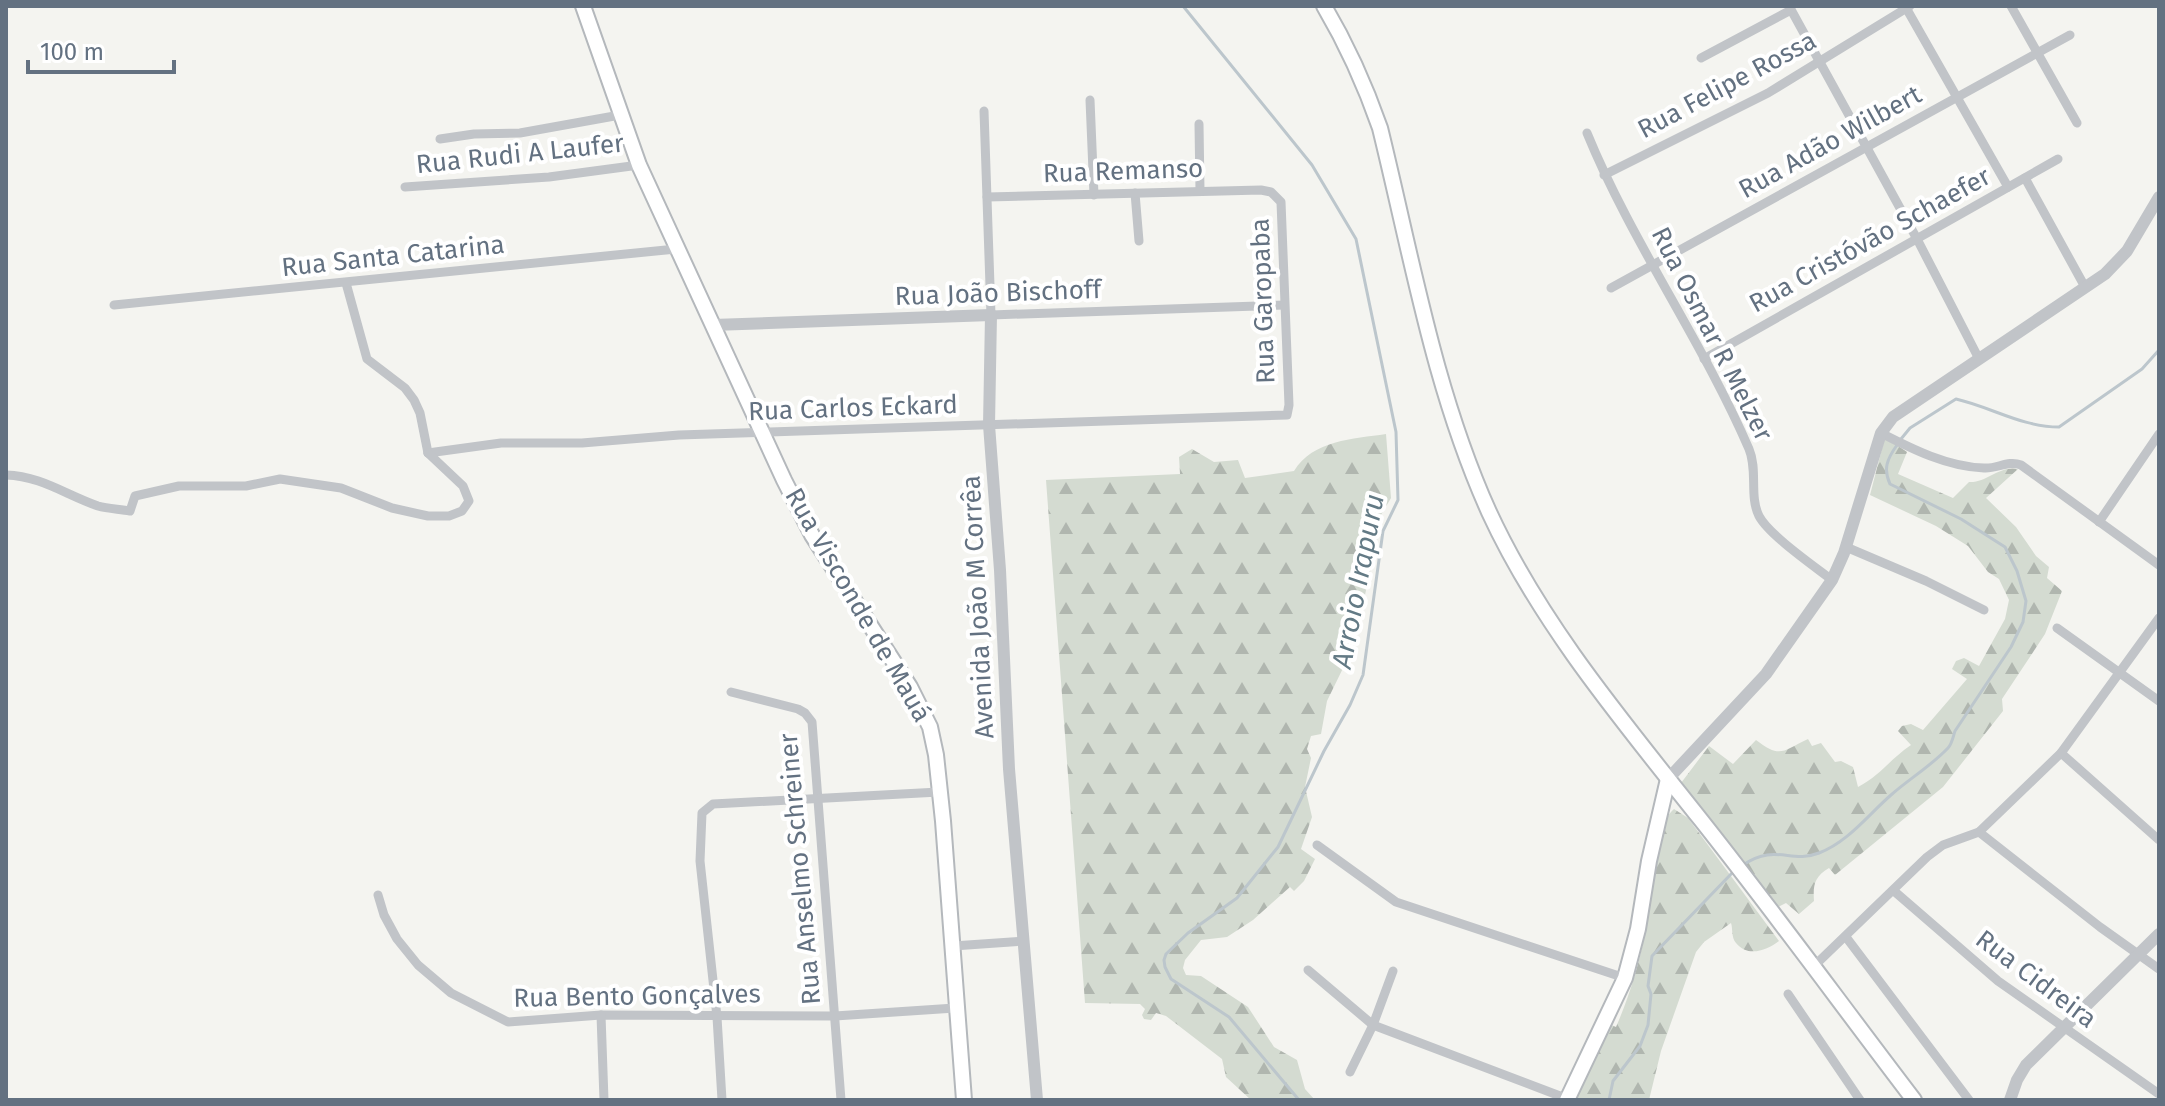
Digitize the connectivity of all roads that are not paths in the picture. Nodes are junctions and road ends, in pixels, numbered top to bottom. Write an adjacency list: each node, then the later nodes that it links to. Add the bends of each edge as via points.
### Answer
1 (583, 6): 13 (main road, Rua Visconde de Mauá)
2 (1324, 6): 62 (main road, via 1380,128 1444,395 1490,515 1563,638)
3 (2011, 6): 7 (street)
4 (1907, 7): 9 (street, Rua Felipe Rossa); 10 (street)
5 (1790, 8): 8 (street); 9 (street)
6 (2070, 35): 7 (street, Rua Adão Wilbert)
7 (2037, 53): 10 (street, Rua Adão Wilbert); 14 (street)
8 (1701, 58)
9 (1819, 61): 18 (street); 21 (street, Rua Felipe Rossa, via 1768,93)
10 (1958, 97): 18 (street, Rua Adão Wilbert); 24 (street)
11 (1090, 100): 28 (street)
12 (984, 111): 29 (street, Avenida João M Corrêa)
13 (620, 115): 17 (street, via 520,133); 20 (main road, Rua Visconde de Mauá)
14 (2077, 123)
15 (1199, 124): 26 (street)
16 (1587, 133): 21 (street, Rua Osmar R Melzer)
17 (440, 139)
18 (1866, 148): 31 (street); 34 (street, Rua Adão Wilbert)
19 (2058, 159): 22 (street, Rua Cristóvão Schaefer)
20 (639, 165): 23 (street, Rua Rudi A Laufer); 33 (main road, Rua Visconde de Mauá)
21 (1604, 175): 34 (street, Rua Osmar R Melzer)
22 (2025, 178): 24 (street, Rua Cristóvão Schaefer); 36 (street)
23 (405, 187)
24 (2008, 187): 31 (street, Rua Cristóvão Schaefer)
25 (1261, 190): 26 (street, Rua Remanso); 39 (street, Rua Garopaba, via 1281,202)
26 (1200, 191): 27 (street, Rua Remanso)
27 (1135, 193): 28 (street, Rua Remanso); 32 (street)
28 (1094, 195): 29 (street, Rua Remanso)
29 (987, 197): 40 (street, Avenida João M Corrêa)
30 (2159, 197): 36 (street, via 2127,251)
31 (1917, 239): 42 (street); 43 (street, Rua Cristóvão Schaefer)
32 (1139, 241)
33 (676, 249): 35 (street, Rua Santa Catarina); 41 (main road, Rua Visconde de Mauá)
34 (1653, 265): 37 (street, Rua Adão Wilbert); 43 (street, Rua Osmar R Melzer)
35 (346, 283): 38 (street, Rua Santa Catarina); 49 (street, via 367,359 414,400)
36 (2085, 287): 42 (street)
37 (1611, 288)
38 (114, 305)
39 (1284, 305): 40 (street, Rua João Bischoff); 44 (street, Rua Garopaba, via 1289,411)
40 (991, 315): 41 (street, Rua João Bischoff); 45 (street, Avenida João M Corrêa)
41 (713, 325): 46 (main road, Rua Visconde de Mauá)
42 (1978, 357): 47 (street, via 1893,417)
43 (1704, 359): 54 (street, Rua Osmar R Melzer, via 1751,453 1759,516)
44 (1281, 417): 45 (street, Rua Carlos Eckard)
45 (989, 425): 46 (street, Rua Carlos Eckard); 72 (street, Avenida João M Corrêa)
46 (762, 433): 49 (street, Rua Carlos Eckard, via 501,443); 63 (main road, Rua Visconde de Mauá, via 812,535 921,707 934,742)
47 (1881, 433): 51 (street, via 1964,465 2015,463); 52 (street)
48 (2159, 434): 51 (street)
49 (428, 453): 50 (street, via 463,486 469,501 462,511 428,516 341,488 280,479 135,496 130,511 100,507 42,480)
50 (6, 475)
51 (2099, 522): 53 (street)
52 (1846, 547): 54 (street); 55 (street)
53 (2159, 565)
54 (1832, 580): 62 (street, via 1766,674)
55 (1984, 610)
56 (2159, 618): 58 (street)
57 (2057, 628): 58 (street)
58 (2120, 673): 60 (street); 61 (street)
59 (731, 692): 64 (street, Rua Anselmo Schreiner, via 798,709 809,717)
60 (2159, 701)
61 (2061, 753): 65 (street); 66 (street)
62 (1668, 779): 75 (main road); 79 (main road)
63 (939, 792): 64 (street); 73 (main road, Rua Visconde de Mauá)
64 (817, 800): 83 (street, Rua Anselmo Schreiner); 84 (street, via 720,804 702,813 699,841)
65 (1979, 832): 68 (street, via 1943,845); 74 (street)
66 (2159, 840)
67 (1317, 845): 79 (street, via 1396,902)
68 (1894, 891): 71 (street); 86 (street, Rua Cidreira, via 1963,953)
69 (378, 895): 82 (street, Rua Bento Gonçalves, via 397,939 418,965 474,1006 508,1022)
70 (2159, 934): 74 (street)
71 (1846, 937): 75 (street); 97 (street)
72 (1024, 941): 73 (street); 93 (street, Avenida João M Corrêa)
73 (953, 946): 81 (main road, Rua Visconde de Mauá)
74 (2138, 954): 76 (street); 86 (street)
75 (1812, 968): 96 (main road)
76 (2159, 969)
77 (1308, 970): 85 (street)
78 (1393, 971): 85 (street)
79 (1625, 978): 94 (main road)
80 (1788, 994): 95 (street)
81 (955, 1008): 83 (street, Rua Bento Gonçalves); 92 (main road, Rua Visconde de Mauá)
82 (601, 1015): 84 (street, Rua Bento Gonçalves); 89 (street)
83 (835, 1016): 84 (street, Rua Bento Gonçalves); 91 (street, Rua Anselmo Schreiner)
84 (717, 1017): 90 (street)
85 (1373, 1025): 87 (street); 94 (street)
86 (2062, 1028): 88 (street, Rua Cidreira); 98 (street, via 2026,1065)
87 (1350, 1072)
88 (2159, 1094)
89 (604, 1100)
90 (722, 1100)
91 (841, 1100)
92 (964, 1100)
93 (1037, 1100)
94 (1568, 1100)
95 (1860, 1100)
96 (1914, 1100)
97 (1969, 1100)
98 (2010, 1100)

